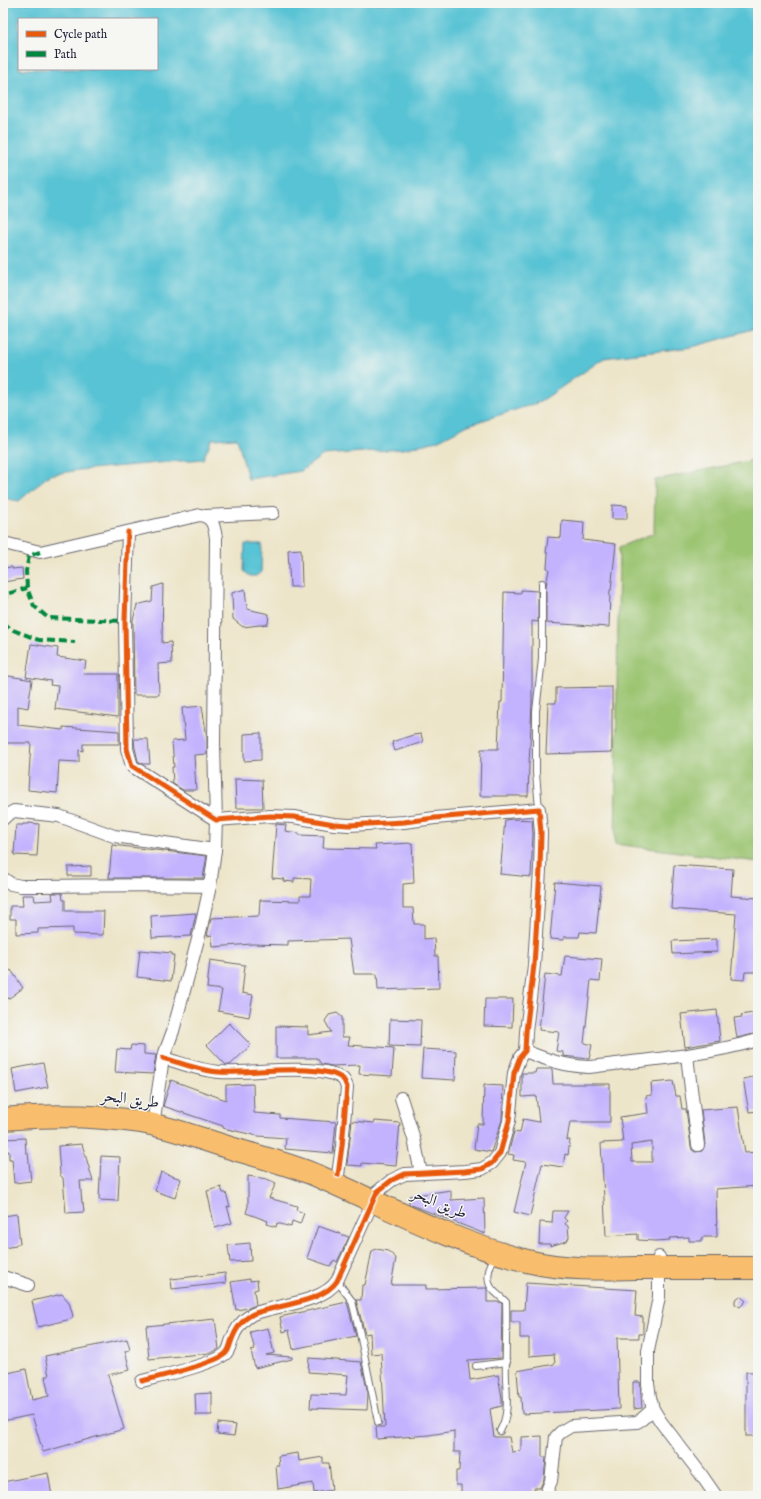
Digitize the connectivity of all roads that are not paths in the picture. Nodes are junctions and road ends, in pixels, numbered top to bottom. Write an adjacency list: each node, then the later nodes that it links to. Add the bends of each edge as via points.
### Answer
1 (273, 513): 2 (street)
2 (206, 516): 3 (street, via 200,515); 8 (street, via 213,523 216,538)
3 (128, 532): 4 (street, via 40,552); 8 (street, via 126,658 127,749 130,760 132,766)
4 (3, 544)
5 (542, 583): 6 (lane, via 542,659 536,711)
6 (539, 809): 8 (street, via 349,825 271,816); 13 (street, via 540,870)
7 (3, 819): 9 (street, via 14,811 58,816 114,836)
8 (216, 820): 9 (street)
9 (215, 850): 11 (street)
10 (3, 878): 11 (street, via 10,884 21,886)
11 (210, 886): 15 (street, via 188,977)
12 (758, 1040): 14 (street, via 728,1049)
13 (525, 1050): 14 (street, via 551,1061 577,1066); 21 (street, via 515,1069 509,1121 503,1147 495,1160 486,1167 475,1170)
14 (687, 1056): 20 (street)
15 (163, 1058): 19 (street); 22 (street, via 214,1071 313,1070 330,1073 344,1080 347,1087)
16 (401, 1098): 21 (street)
17 (3, 1110): 19 (highway, طريق البحر, via 72,1107 122,1110)
18 (3, 1119): 19 (highway, طريق البحر, via 23,1117 99,1118 142,1122)
19 (154, 1120): 22 (highway, طريق البحر, via 212,1129); 23 (highway, طريق البحر)
20 (698, 1145)
21 (421, 1173): 23 (street, via 400,1176)
22 (338, 1175): 23 (highway, طريق البحر)
23 (374, 1197): 24 (highway, طريق البحر, via 448,1234); 26 (highway, طريق البحر, via 494,1240 530,1249); 29 (street)
24 (496, 1252): 26 (highway, طريق البحر, via 568,1268); 31 (lane, via 489,1268 488,1279 493,1290 506,1302)
25 (758, 1256): 26 (highway, طريق البحر)
26 (659, 1263): 27 (highway, طريق البحر); 34 (street, via 659,1297 648,1351 648,1384)
27 (758, 1268)
28 (3, 1277): 30 (street)
29 (337, 1281): 33 (street, via 321,1294 256,1313 245,1319 235,1330 226,1353 221,1357); 35 (lane, via 352,1301)
30 (28, 1285)
31 (507, 1362): 32 (lane); 36 (lane, via 508,1400 505,1423)
32 (476, 1366)
33 (142, 1381)
34 (653, 1409): 37 (street, via 637,1422 571,1426 561,1432 556,1437 551,1481); 38 (street)
35 (378, 1422)
36 (500, 1431)
37 (545, 1496)
38 (716, 1496)

